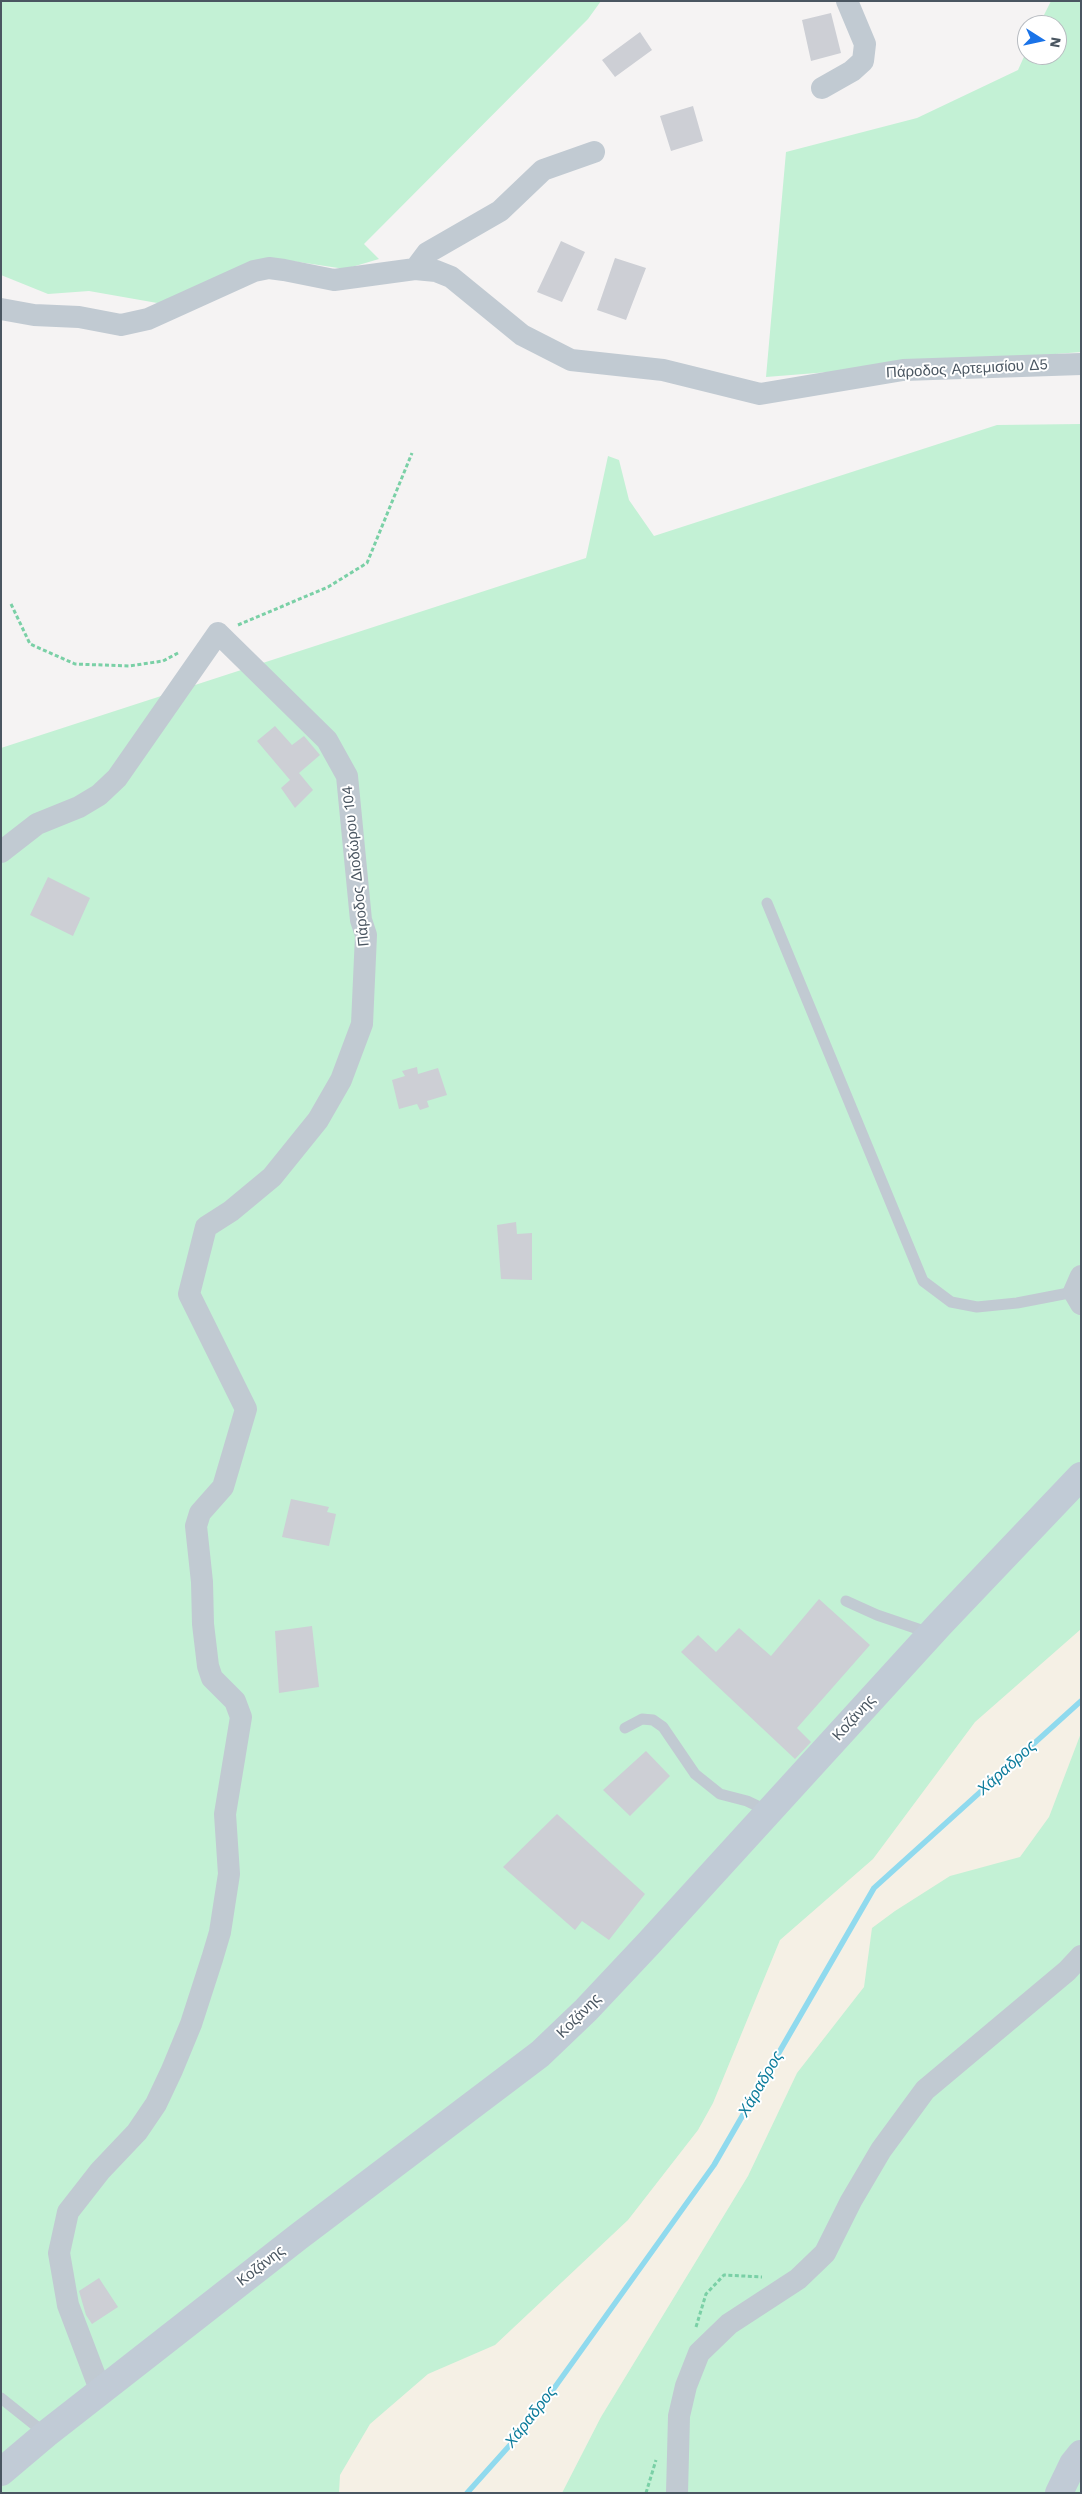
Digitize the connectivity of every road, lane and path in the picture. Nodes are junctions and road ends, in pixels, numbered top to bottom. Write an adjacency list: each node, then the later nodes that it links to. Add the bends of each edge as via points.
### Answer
1 (847, 1): 2 (street, via 865,44 862,61 852,71)
2 (822, 88)
3 (594, 152): 4 (street, via 542,170 500,211 427,253)
4 (415, 269): 5 (street, Πάροδος Αρτεμισίου Δ5, via 334,280 269,268 254,270 148,319 122,325); 6 (street, Πάροδος Αρτεμισίου Δ5, via 436,271 451,277 522,335 571,360 663,370 760,394 903,370)
5 (1, 309)
6 (1081, 364)
7 (412, 453): 9 (path, via 367,563 328,587)
8 (11, 604): 10 (path, via 30,644 74,664 129,666 163,661)
9 (218, 633): 11 (street, via 117,778 99,795 37,824); 20 (street, Πάροδος Διοδώρου 104, via 328,740 346,776 361,920 366,935 364,1000 362,1024 354,1047 327,1106 268,1182 206,1227 190,1294 246,1409 223,1487 200,1514 196,1526 208,1666 212,1678 235,1702 241,1717 225,1814 229,1874 212,1959 191,2024 156,2104 137,2132 68,2212 59,2253 67,2296)
10 (186, 649)
11 (1, 852)
12 (767, 903): 13 (lane, via 923,1281 951,1302 977,1307)
13 (1078, 1291)
14 (1081, 1476): 16 (street, Κοζάνης)
15 (846, 1601): 16 (lane)
16 (929, 1636): 18 (street, Κοζάνης)
17 (624, 1728): 18 (lane, via 642,1719 653,1720 663,1728 695,1774 720,1794 747,1801)
18 (769, 1812): 20 (street, Κοζάνης, via 586,2010 540,2054 298,2237)
19 (1081, 1956): 25 (street, via 925,2090 881,2150 825,2253 798,2279 729,2324 699,2352 679,2416)
20 (101, 2392): 22 (street, Κοζάνης)
21 (1, 2398): 22 (lane)
22 (46, 2434): 24 (street, Κοζάνης)
23 (1081, 2454): 26 (street)
24 (1, 2472)
25 (677, 2493)
26 (1059, 2493)

